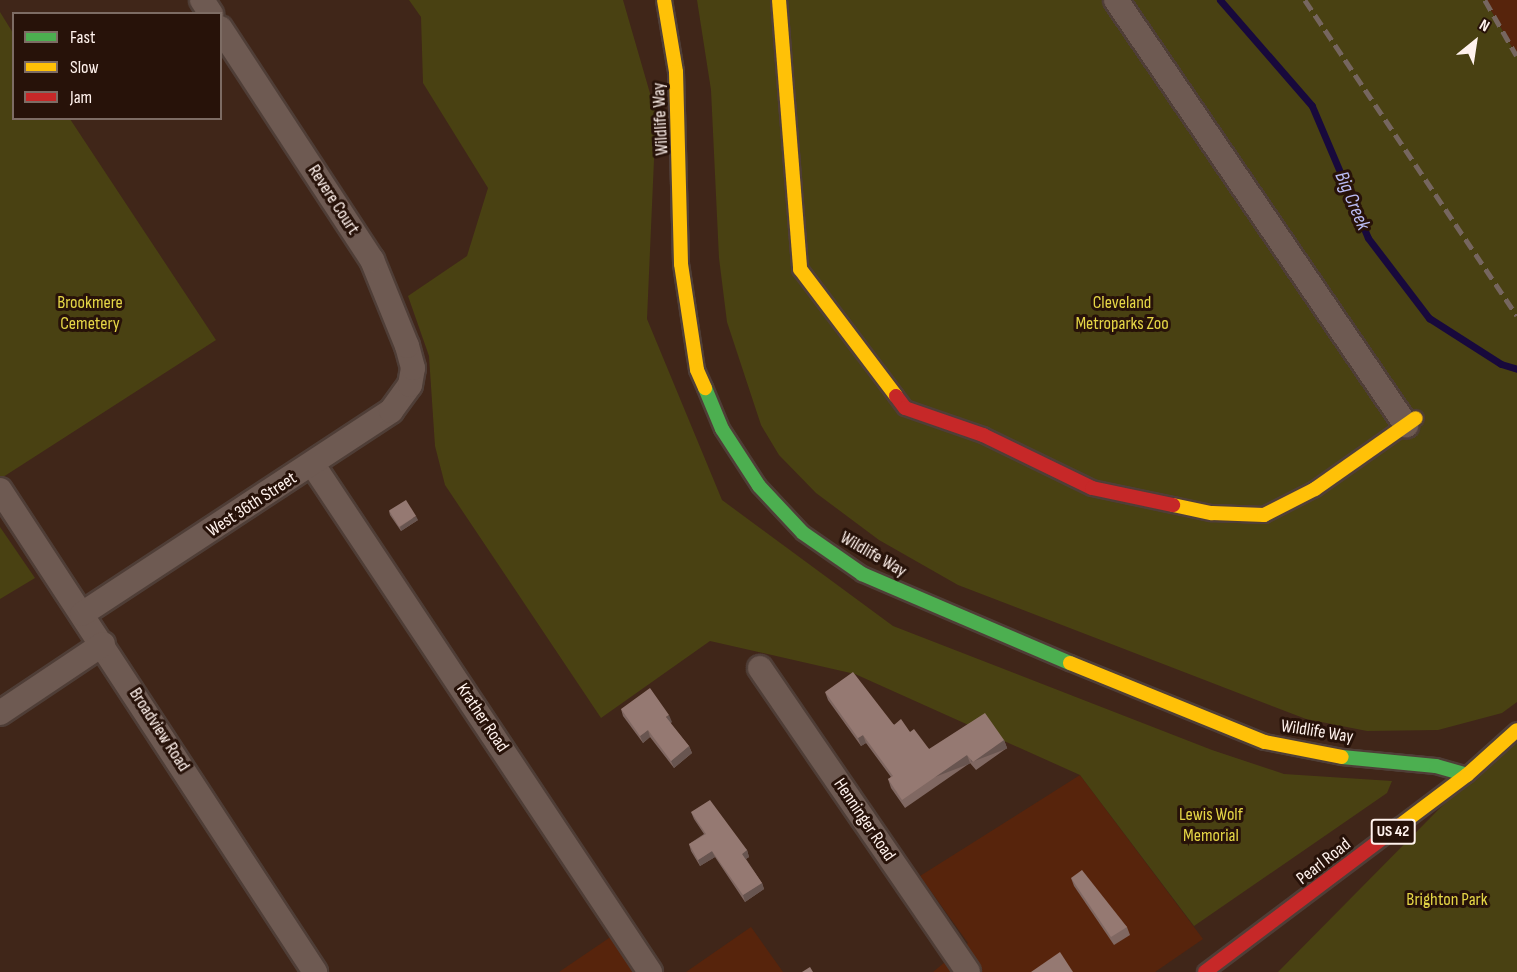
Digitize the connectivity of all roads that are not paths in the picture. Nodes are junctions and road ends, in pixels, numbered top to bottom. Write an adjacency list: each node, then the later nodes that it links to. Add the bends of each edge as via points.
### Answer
1 (664, 0): 14 (street, Wildlife Way, via 676,72 681,264 697,370 722,429 753,476 803,533 862,573 931,606 1265,742 1317,754 1436,766)
2 (779, 0): 6 (street, via 800,269 905,408 982,435 1092,488 1212,513 1264,515 1315,489)
3 (1116, 0): 6 (street)
4 (222, 31): 5 (street, Revere Court, via 372,260 407,346 413,368)
5 (410, 385): 7 (street, West 36th Street, via 391,411)
6 (1411, 421)
7 (313, 465): 9 (street, West 36th Street); 16 (street, Krather Road)
8 (0, 490): 9 (street, Broadview Road)
9 (82, 614): 10 (street, Broadview Road)
10 (103, 644): 12 (street); 15 (street, Broadview Road)
11 (760, 668): 17 (street, Henninger Road)
12 (0, 713)
13 (1512, 735): 14 (street, Pearl Road / US 42)
14 (1467, 775): 18 (street, Pearl Road / US 42)
15 (315, 972)
16 (650, 972)
17 (968, 972)
18 (1205, 972)

